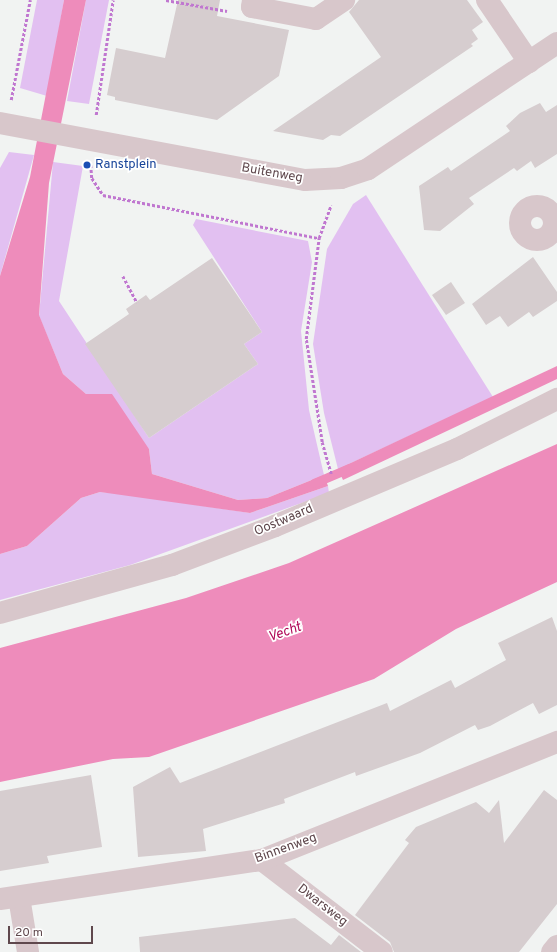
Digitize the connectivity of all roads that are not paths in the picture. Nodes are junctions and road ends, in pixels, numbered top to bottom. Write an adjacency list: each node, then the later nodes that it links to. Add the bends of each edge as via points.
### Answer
1 (344, 0): 4 (street)
2 (487, 0): 6 (street)
3 (252, 4): 4 (street)
4 (318, 9)
5 (557, 43): 6 (street, Buitenweg)
6 (529, 62): 7 (street, Buitenweg, via 368,169 341,178 305,180)
7 (3, 124)
8 (557, 399): 9 (street, Oostwaard, via 457,449 172,565)
9 (0, 612)
10 (557, 742): 11 (street, Binnenweg)
11 (262, 860): 12 (street, Binnenweg); 15 (street, Dwarsweg)
12 (9, 898): 14 (street)
13 (557, 946): 16 (street)
14 (28, 952)
15 (382, 952)
16 (552, 952)

